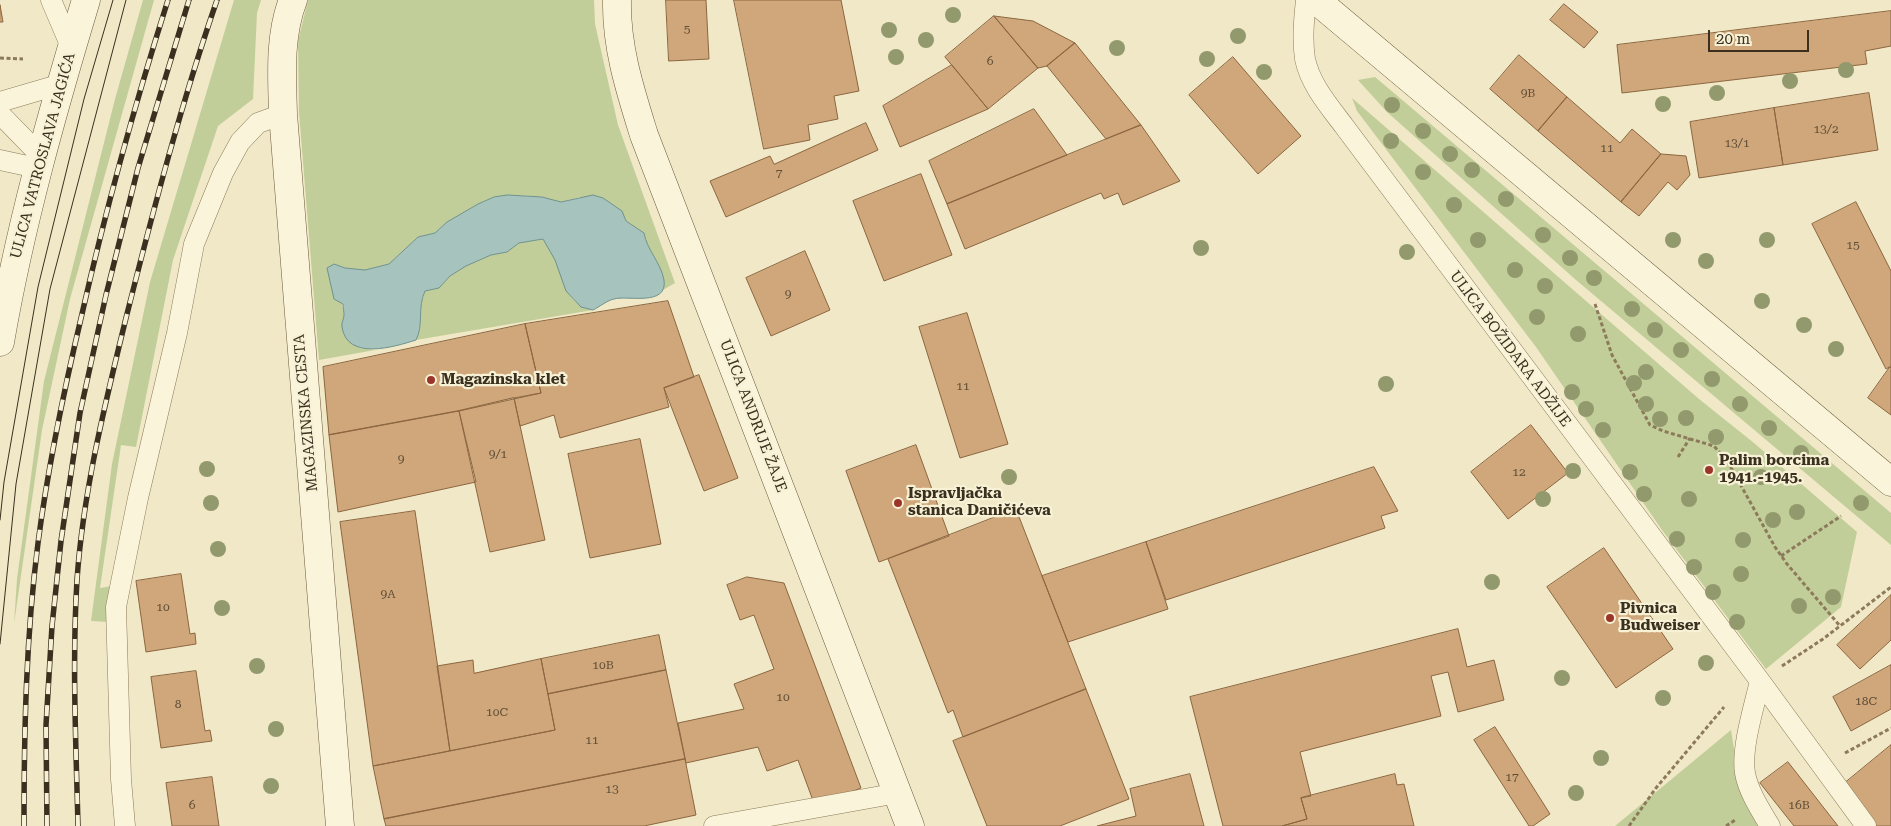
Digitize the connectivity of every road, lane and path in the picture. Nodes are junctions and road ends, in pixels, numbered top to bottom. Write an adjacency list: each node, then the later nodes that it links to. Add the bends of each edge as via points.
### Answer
1 (50, 0): 7 (lane)
2 (86, 0): 7 (street, ULICA VATROSLAVA JAGIĆA)
3 (293, 0): 13 (street, MAGAZINSKA CESTA, via 283,42)
4 (617, 0): 28 (street, ULICA ANDRIJE ŽAJE, via 621,59 644,135)
5 (1306, 0): 25 (lane, ULICA BOŽIDARA ADŽIJE, via 1303,42 1305,60 1314,82)
6 (1316, 0): 20 (street)
7 (71, 47): 10 (street, ULICA VATROSLAVA JAGIĆA)
8 (0, 58): 9 (path)
9 (24, 59)
10 (61, 84): 11 (lane); 15 (street, ULICA VATROSLAVA JAGIĆA)
11 (0, 102)
12 (0, 114): 15 (lane)
13 (283, 114): 30 (lane, via 258,123 240,142 223,173 194,244 116,607); 31 (street, MAGAZINSKA CESTA)
14 (0, 160): 15 (lane)
15 (39, 162): 17 (street, ULICA VATROSLAVA JAGIĆA)
16 (1595, 304): 18 (path, via 1612,355 1650,425)
17 (0, 342)
18 (1690, 438): 19 (path); 22 (path, via 1720,451)
19 (1678, 457)
20 (1891, 482)
21 (1841, 516): 22 (path)
22 (1781, 556): 24 (path)
23 (1891, 587): 24 (path)
24 (1840, 626): 25 (path)
25 (1760, 681): 27 (lane, ULICA BOŽIDARA ADŽIJE); 34 (path, via 1727,703 1656,788); 36 (lane, via 1746,738 1745,774)
26 (1891, 728): 27 (path)
27 (1822, 765): 37 (lane, ULICA BOŽIDARA ADŽIJE)
28 (898, 794): 32 (lane); 33 (street, ULICA ANDRIJE ŽAJE)
29 (1736, 820): 35 (path)
30 (124, 826)
31 (340, 826)
32 (714, 826)
33 (910, 826)
34 (1629, 826)
35 (1726, 826)
36 (1770, 826)
37 (1866, 826)

